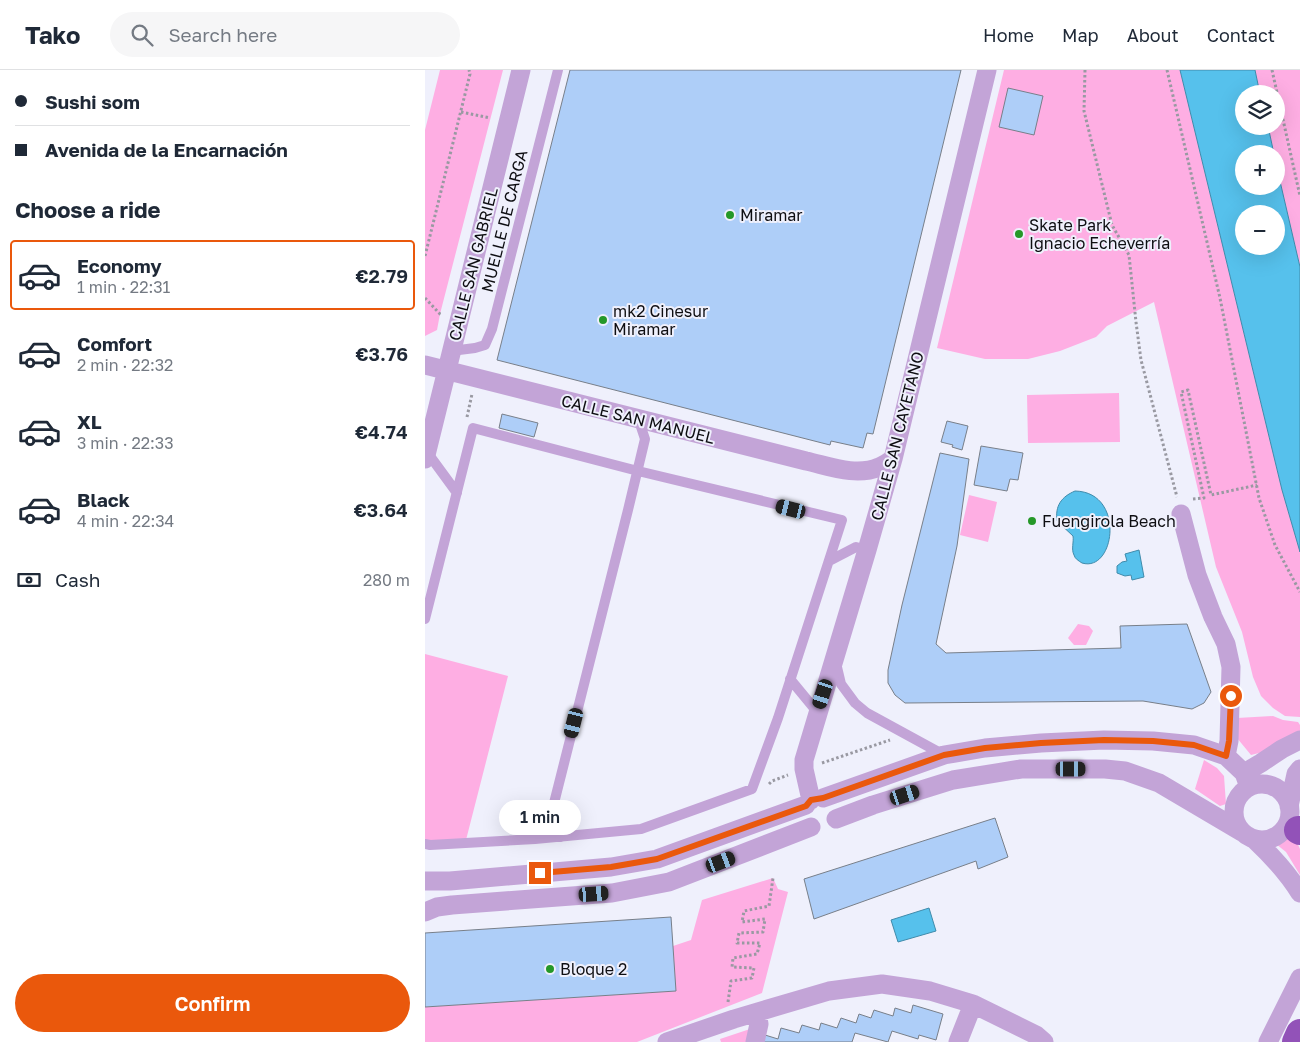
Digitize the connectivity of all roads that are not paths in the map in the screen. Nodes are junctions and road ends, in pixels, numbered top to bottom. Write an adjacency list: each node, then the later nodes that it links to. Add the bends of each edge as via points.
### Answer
1 (521, 70): 4 (street, CALLE SAN GABRIEL)
2 (558, 70): 4 (lane, MUELLE DE CARGA, via 493,329 485,345)
3 (987, 70): 9 (street, CALLE SAN CAYETANO)
4 (451, 351): 6 (street, CALLE SAN GABRIEL)
5 (425, 365): 6 (street, CALLE SAN MANUEL)
6 (446, 370): 7 (street, CALLE SAN MANUEL); 8 (street, CALLE SAN GABRIEL)
7 (638, 418): 10 (lane, via 645,438); 11 (street, CALLE SAN MANUEL)
8 (426, 455): 12 (lane)
9 (893, 459): 11 (street, CALLE SAN MANUEL, via 879,467); 13 (street, CALLE SAN CAYETANO)
10 (638, 471): 12 (lane, via 473,428); 16 (lane, via 842,520); 31 (lane, via 551,816)
11 (851, 471): 13 (street, CALLE SAN MANUEL, via 866,480)
12 (457, 493): 17 (lane)
13 (880, 503): 15 (street, CALLE SAN CAYETANO)
14 (1181, 514): 23 (street, via 1197,575 1226,644 1231,667)
15 (867, 550): 16 (lane, via 856,547); 18 (street, CALLE SAN CAYETANO)
16 (829, 561): 19 (lane)
17 (425, 619)
18 (835, 658): 20 (street, CALLE SAN CAYETANO); 22 (lane, via 841,684 855,704)
19 (790, 679): 20 (lane); 31 (lane, via 752,789 641,829)
20 (818, 713): 26 (street, CALLE SAN CAYETANO, via 804,760)
21 (1300, 740): 25 (street, via 1261,763)
22 (944, 755): 23 (street, via 995,747 1104,740 1194,745); 26 (street)
23 (1226, 756): 25 (street)
24 (1300, 769): 28 (street, via 1296,774)
25 (1247, 780): 28 (street, via 1281,792); 30 (street, via 1234,808 1234,817)
26 (813, 801): 27 (street, via 831,801 836,809); 29 (street, via 804,811 805,820); 33 (street, via 657,859 611,867 450,881)
27 (836, 819): 29 (street, via 826,830); 30 (street, via 953,780 1021,769 1105,769 1125,771 1159,783)
28 (1295, 824): 30 (street, via 1285,827 1272,838 1263,840)
29 (811, 827): 36 (street, via 669,882 612,893 452,905)
30 (1248, 836): 34 (street, via 1273,858)
31 (561, 837): 32 (lane)
32 (425, 844)
33 (425, 880): 35 (street, via 428,898)
34 (1300, 893)
35 (425, 906)
36 (425, 912)
37 (1300, 978): 45 (street)
38 (973, 1004): 39 (street, via 930,990 882,984 829,991); 43 (street); 44 (street)
39 (757, 1012): 41 (street); 42 (street, via 759,1024)
40 (1300, 1033): 46 (highway)
41 (667, 1042)
42 (755, 1042)
43 (958, 1042)
44 (1044, 1042)
45 (1268, 1042)
46 (1296, 1042)

